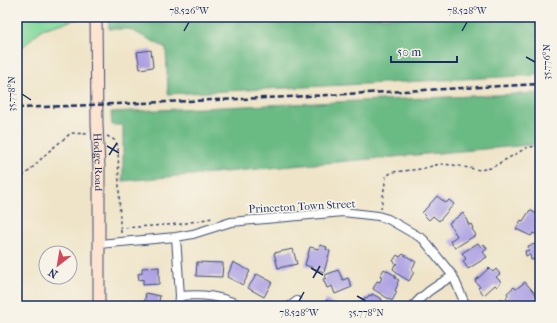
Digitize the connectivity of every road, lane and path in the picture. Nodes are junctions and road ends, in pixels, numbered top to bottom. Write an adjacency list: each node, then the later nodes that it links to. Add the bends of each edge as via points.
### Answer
1 (96, 17): 11 (main road, Hodge Road)
2 (93, 134): 5 (path, via 70,133 26,174)
3 (103, 135): 8 (path, via 116,141 118,147)
4 (540, 145): 6 (path, via 526,148 492,168 480,170 440,164 393,172 386,176)
5 (17, 179)
6 (381, 209)
7 (215, 218): 8 (path, via 181,224)
8 (122, 228): 9 (path)
9 (120, 233)
10 (176, 238): 11 (street, Princeton Town Street); 12 (street, Princeton Town Street, via 231,222 343,212 365,214 388,218 423,239); 13 (street)
11 (99, 244): 14 (main road, Hodge Road)
12 (453, 276): 17 (street, via 435,286); 18 (street, Princeton Town Street)
13 (180, 296): 15 (street); 16 (street, via 202,294 229,300)
14 (99, 306)
15 (179, 306)
16 (242, 306)
17 (413, 306)
18 (466, 306)

